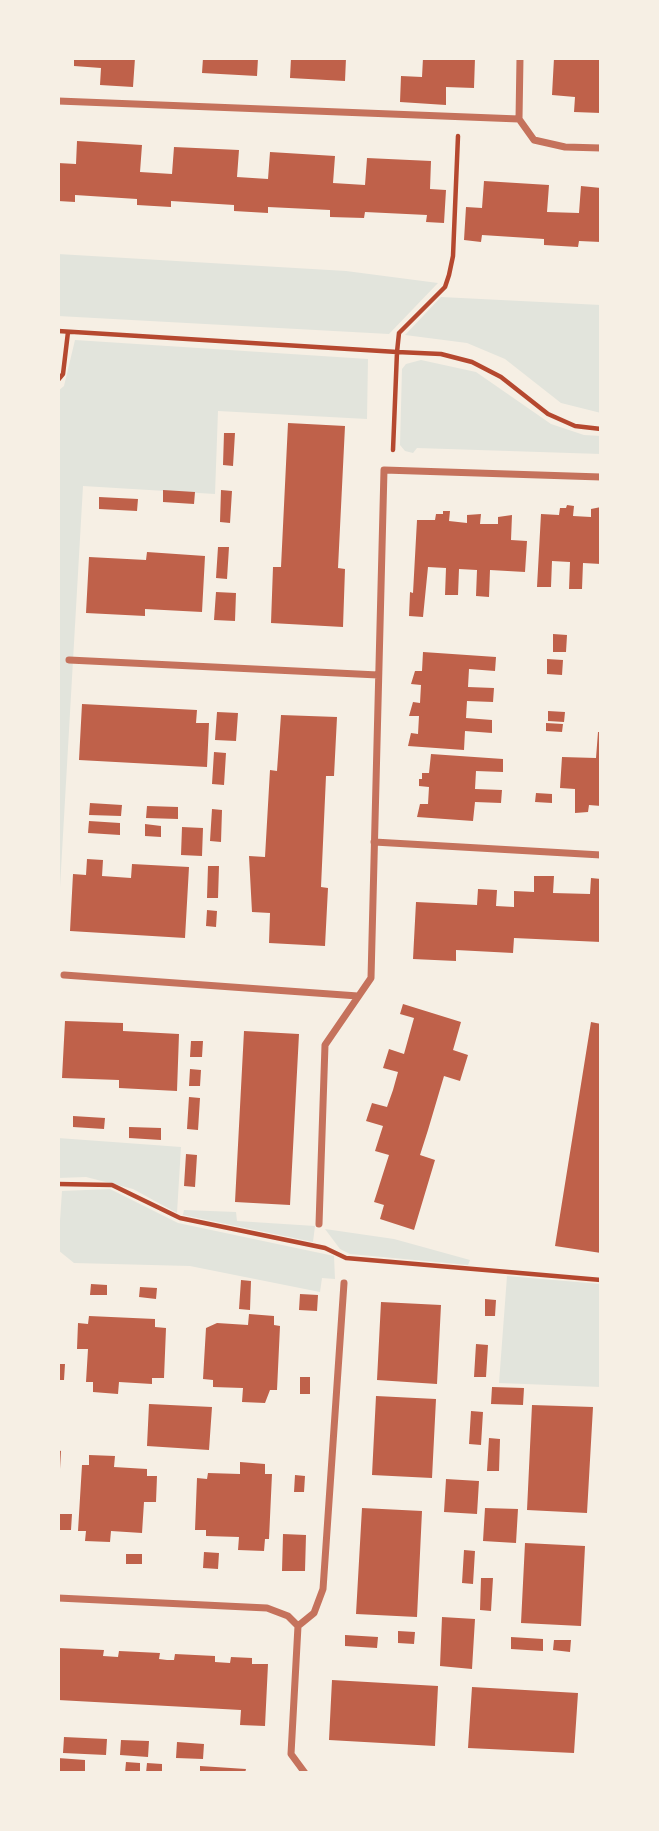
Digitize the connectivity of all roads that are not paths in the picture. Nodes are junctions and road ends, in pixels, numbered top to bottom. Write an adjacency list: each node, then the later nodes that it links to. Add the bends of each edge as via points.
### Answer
1 (520, 58): 3 (street)
2 (58, 102): 3 (street)
3 (519, 119): 4 (street, via 534,140)
4 (601, 148)
5 (601, 477): 7 (street, via 384,470)
6 (69, 660): 7 (street)
7 (378, 675): 8 (street)
8 (374, 842): 9 (street); 11 (street, via 370,978)
9 (601, 855)
10 (64, 975): 11 (street)
11 (358, 996): 12 (street, via 325,1045)
12 (319, 1224)
13 (344, 1283): 15 (street, via 323,1588 314,1613)
14 (58, 1598): 15 (street, via 268,1608)
15 (298, 1626): 16 (street, via 291,1754)
16 (305, 1773)

